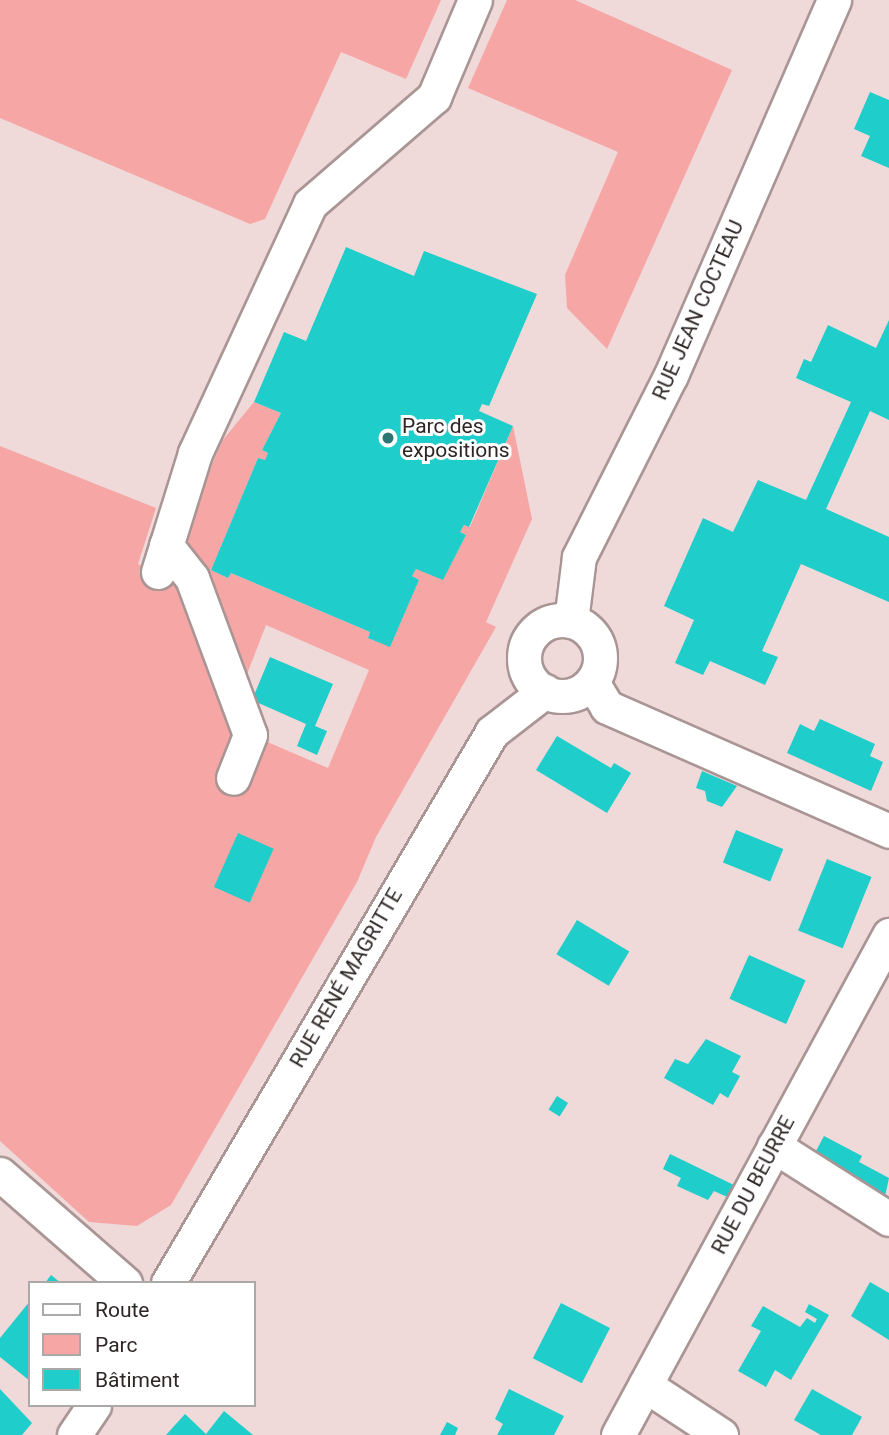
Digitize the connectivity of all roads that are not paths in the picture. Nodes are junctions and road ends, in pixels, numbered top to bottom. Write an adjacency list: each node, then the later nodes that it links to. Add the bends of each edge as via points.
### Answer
1 (475, 0): 6 (street, via 434,97 310,204 195,453 162,558 192,578 250,735)
2 (834, 0): 3 (street, RUE JEAN COCTEAU, via 671,375 579,557)
3 (571, 621): 4 (street, via 582,625 598,645 600,658); 5 (street, via 547,623 529,639 525,650 528,674)
4 (592, 682): 5 (street, via 570,694); 7 (street, via 607,707)
5 (545, 691): 13 (street, RUE RENÉ MAGRITTE, via 492,732)
6 (233, 778)
7 (889, 831)
8 (889, 935): 9 (street, RUE DU BEURRE)
9 (774, 1146): 11 (street); 14 (street, RUE DU BEURRE)
10 (0, 1174): 12 (street)
11 (889, 1219)
12 (123, 1281)
13 (169, 1281)
14 (645, 1385): 17 (street, RUE DU BEURRE); 18 (street)
15 (93, 1407): 16 (street)
16 (74, 1435)
17 (618, 1435)
18 (721, 1435)

